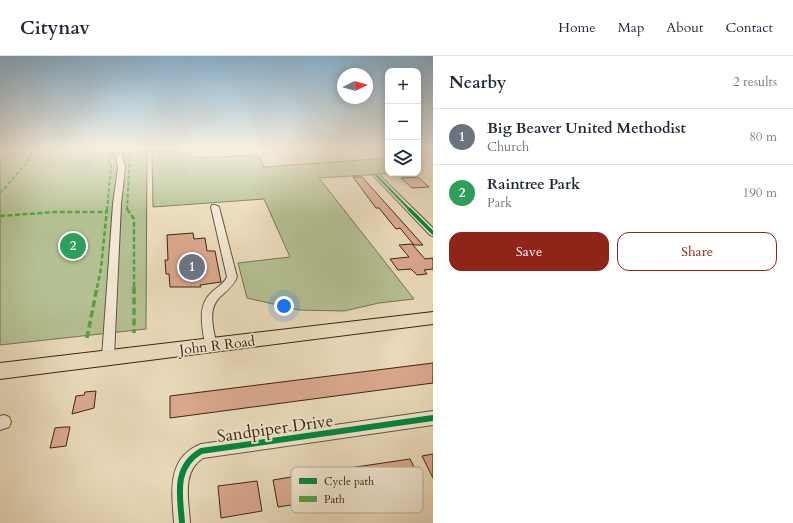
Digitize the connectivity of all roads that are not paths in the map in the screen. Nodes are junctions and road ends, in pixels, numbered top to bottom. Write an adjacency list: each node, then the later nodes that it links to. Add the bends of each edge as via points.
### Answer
1 (120, 171): 7 (street)
2 (376, 175): 4 (street)
3 (215, 207): 6 (street, via 232,277 208,305)
4 (433, 233)
5 (432, 320): 6 (main road, John R Road)
6 (211, 346): 7 (main road, John R Road)
7 (108, 358): 8 (main road, John R Road)
8 (0, 371)
9 (433, 418): 10 (street, Sandpiper Drive, via 197,453 186,460 182,470)
10 (182, 523)

